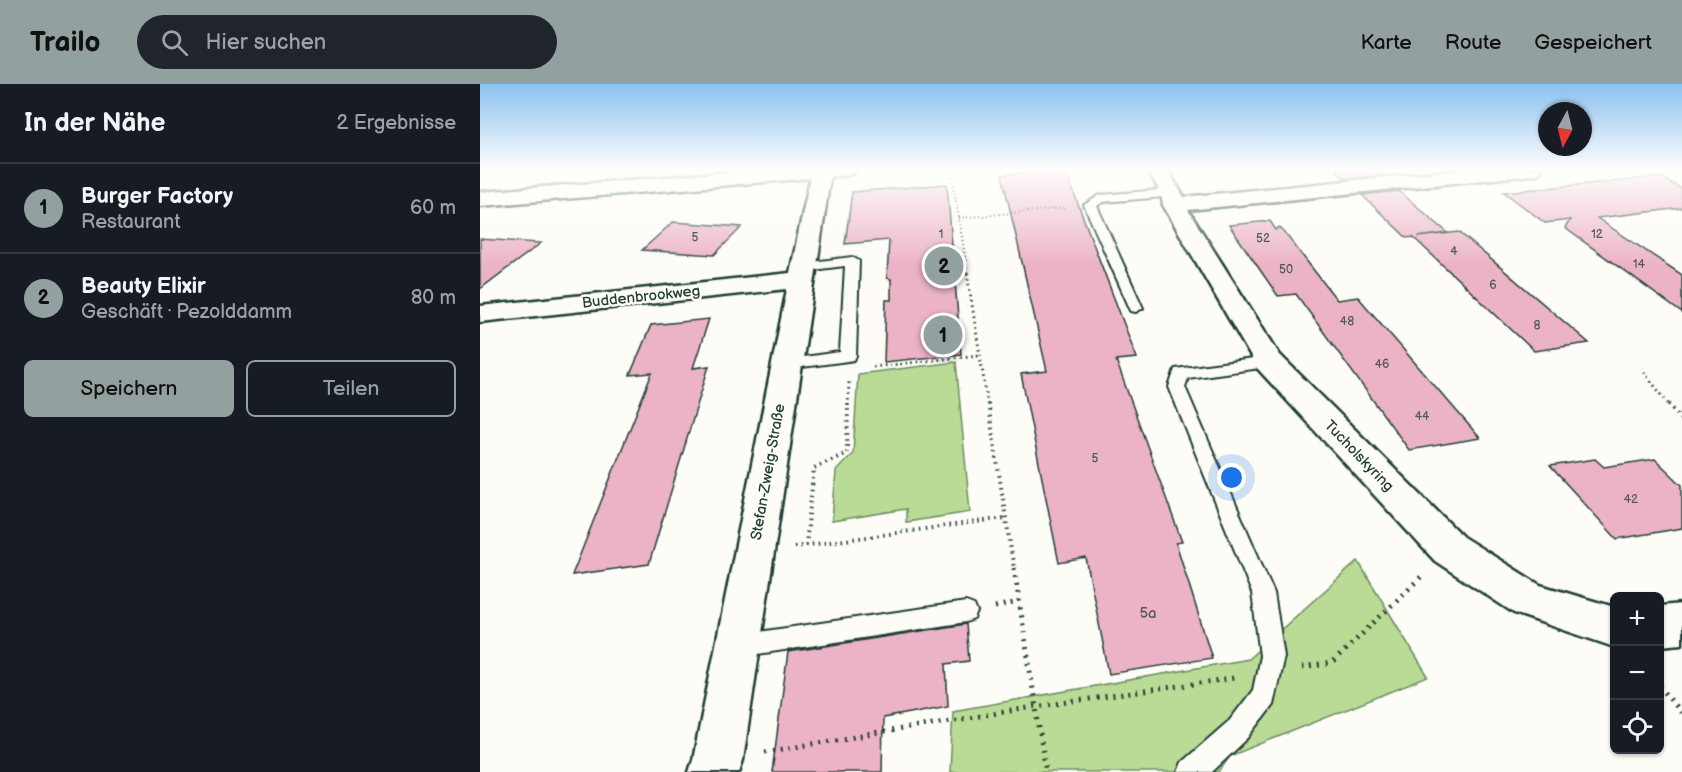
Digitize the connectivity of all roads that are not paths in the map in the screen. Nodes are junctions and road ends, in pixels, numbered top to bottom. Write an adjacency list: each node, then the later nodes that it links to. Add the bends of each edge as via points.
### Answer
1 (824, 201): 4 (street, Stefan-Zweig-Straße)
2 (1096, 201): 5 (lane, via 1090,205)
3 (1174, 201): 7 (street, Tucholskyring)
4 (802, 273): 6 (street, Buddenbrookweg); 8 (street, Stefan-Zweig-Straße); 8 (lane, via 852,261 848,356)
5 (1136, 308)
6 (480, 314)
7 (1269, 362): 11 (street, Tucholskyring, via 1449,549 1529,600); 15 (lane, via 1180,373 1177,387 1263,593 1272,656 1264,696 1239,729)
8 (787, 364): 13 (street, Stefan-Zweig-Straße)
9 (966, 612): 13 (lane)
10 (1682, 624): 12 (street)
11 (1610, 626)
12 (1664, 626)
13 (738, 646): 14 (street, Stefan-Zweig-Straße)
14 (716, 766)
15 (1192, 772)

